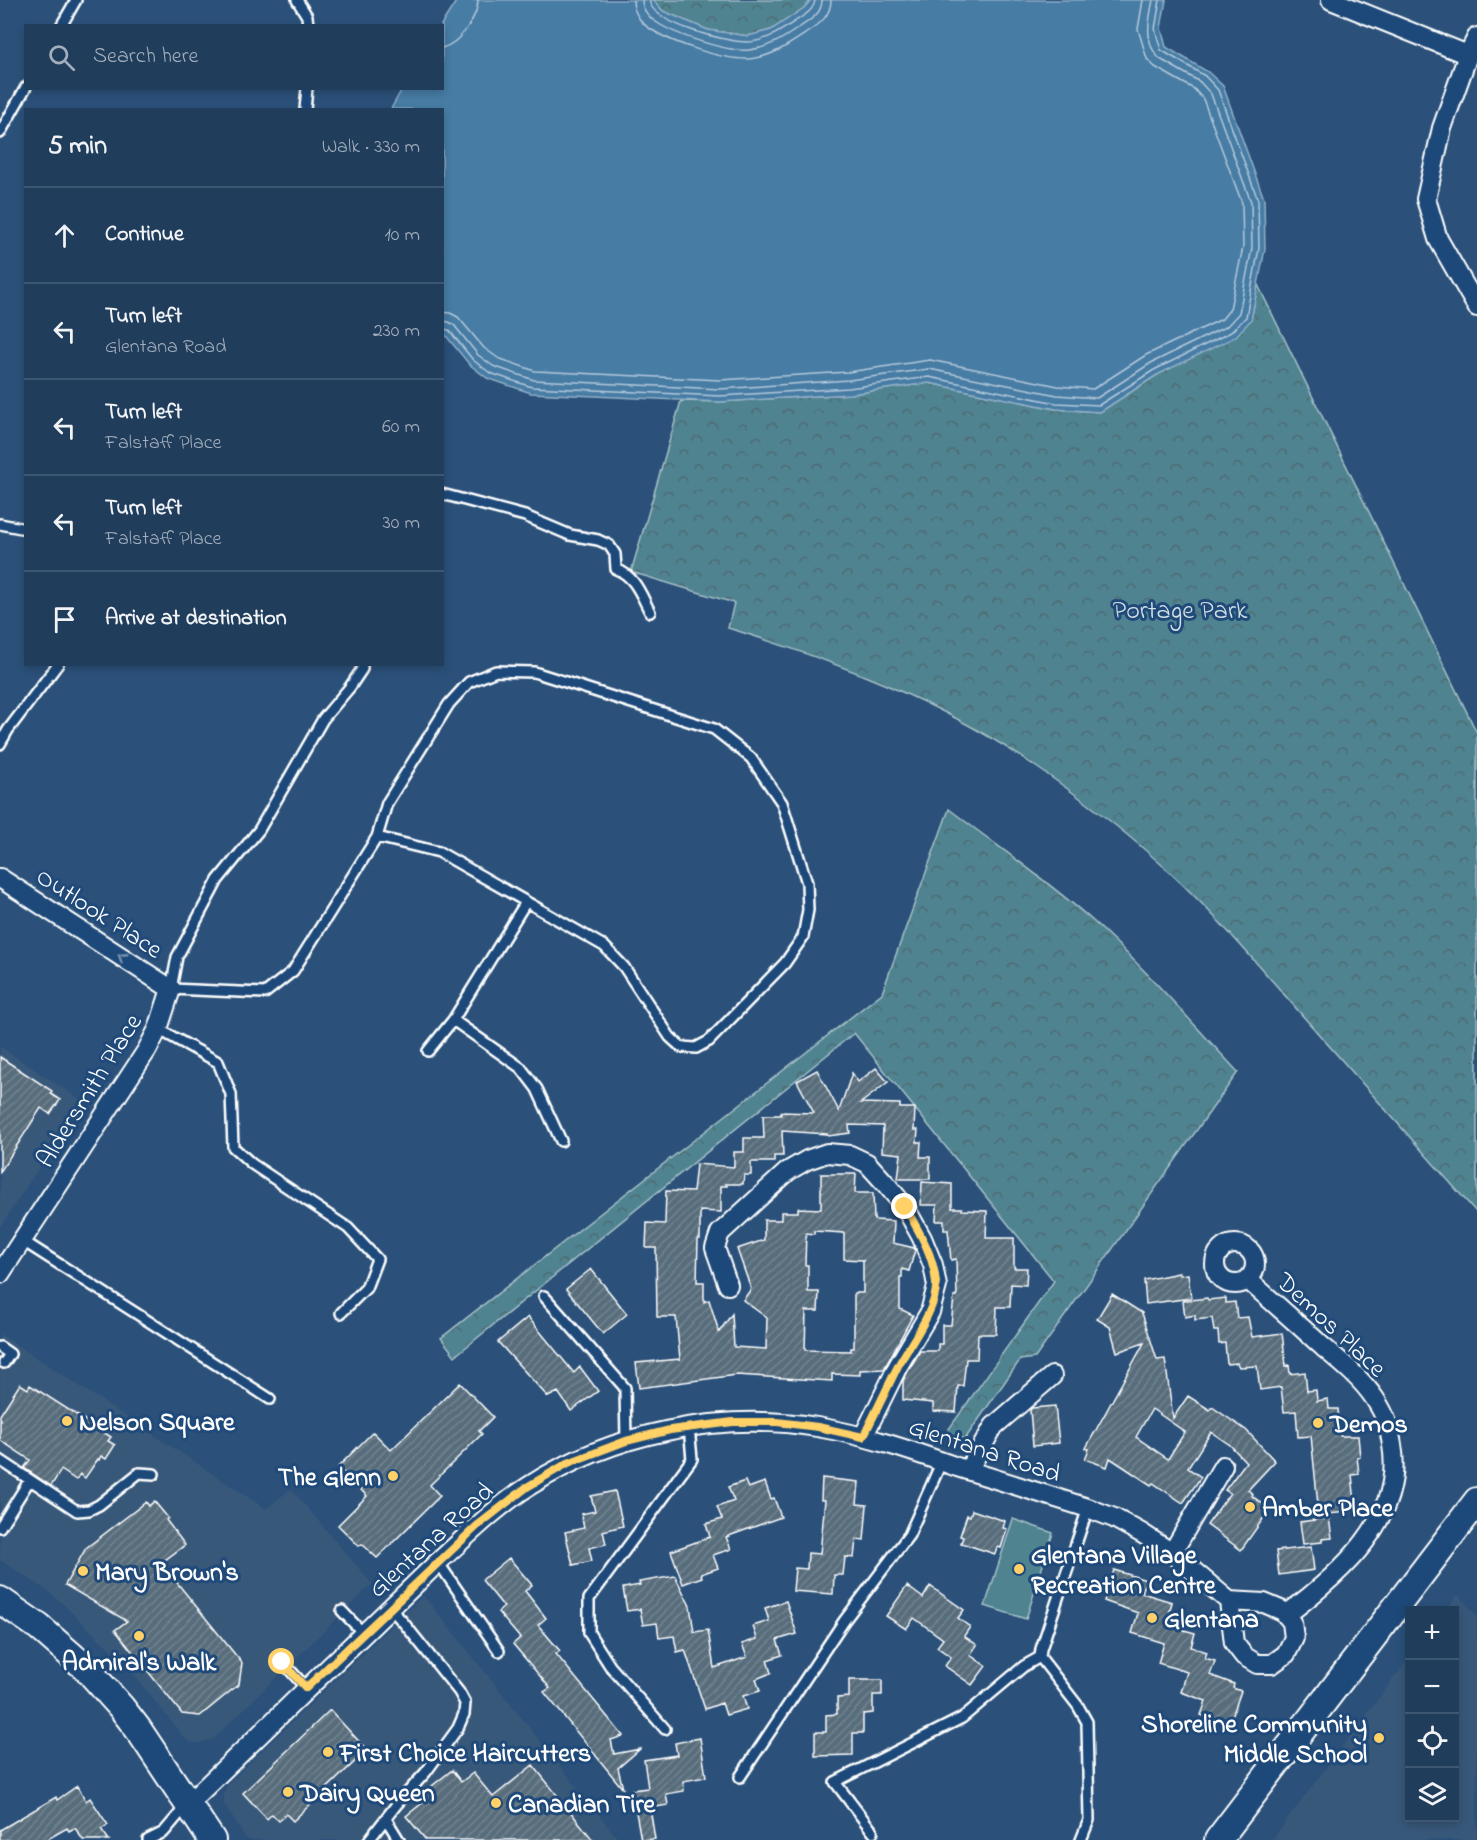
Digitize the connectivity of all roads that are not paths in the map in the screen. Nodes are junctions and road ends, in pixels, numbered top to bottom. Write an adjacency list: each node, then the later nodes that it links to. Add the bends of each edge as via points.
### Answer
1 (76, 0): 4 (lane)
2 (297, 0): 5 (lane)
3 (1331, 0): 7 (street)
4 (62, 24)
5 (308, 24)
6 (1477, 38): 7 (street)
7 (1468, 55): 12 (street, via 1442,128 1426,199 1438,239)
8 (24, 90): 11 (lane)
9 (307, 90): 10 (lane)
10 (305, 108)
11 (0, 133)
12 (1477, 307)
13 (444, 495): 16 (lane, via 525,516 570,535 609,545 615,554 616,569 635,584)
14 (0, 524): 15 (lane)
15 (24, 529)
16 (650, 612)
17 (56, 666): 19 (lane)
18 (362, 666): 23 (lane, via 323,719 259,830 218,880 177,957)
19 (0, 744)
20 (377, 837): 22 (lane, via 439,852); 22 (lane, via 387,803 448,704 469,682 496,670 534,672 714,729 751,758 782,803 807,883 808,910 803,937 785,963 709,1041 696,1048 681,1047 670,1037 624,967 604,946); 23 (lane, via 293,971 265,993)
21 (0, 878): 23 (street, Outlook Place, one-way to 21)
22 (526, 902): 24 (lane)
23 (171, 989): 25 (street, Aldersmith Place)
24 (453, 1020): 26 (lane); 27 (lane, via 521,1068 537,1089)
25 (158, 1029): 28 (street, Aldersmith Place); 34 (lane, via 218,1062 231,1094 233,1147 348,1228 377,1259 366,1288)
26 (428, 1051)
27 (561, 1141)
28 (23, 1241): 29 (street, Aldersmith Place); 38 (lane)
29 (5, 1256): 30 (street, Aldersmith Place)
30 (0, 1275)
31 (1248, 1280): 57 (street, Demos Place, via 1348,1368 1374,1397 1388,1423 1394,1459 1390,1495 1374,1530 1352,1558)
32 (728, 1285): 40 (street, via 716,1248 720,1233 788,1171 827,1153 850,1155 867,1163 886,1184 905,1207 922,1238 937,1286 930,1312)
33 (544, 1296): 41 (lane, via 625,1388)
34 (341, 1313)
35 (0, 1347): 36 (lane, via 10,1354)
36 (4, 1363)
37 (1052, 1376): 45 (street, via 994,1426)
38 (270, 1399)
39 (689, 1427): 40 (street, Glentana Road, via 777,1422); 41 (street, Glentana Road); 63 (lane, via 693,1459 589,1599 589,1633 610,1666)
40 (863, 1437): 43 (street, Glentana Road)
41 (626, 1441): 52 (street, Glentana Road, via 568,1463 527,1487)
42 (0, 1460): 47 (lane)
43 (942, 1461): 45 (street, Glentana Road); 64 (lane, via 909,1535 844,1621)
44 (1223, 1466): 51 (street)
45 (968, 1470): 49 (street, Glentana Road)
46 (154, 1474): 47 (lane, via 139,1473 99,1505 77,1511)
47 (29, 1481): 50 (lane)
48 (1477, 1501): 73 (main road)
49 (1088, 1508): 51 (street, Glentana Road, via 1114,1518); 60 (lane)
50 (0, 1527)
51 (1172, 1553): 54 (street, Glentana Road)
52 (438, 1562): 55 (street, Glentana Road); 59 (lane)
53 (0, 1600): 65 (main road, via 39,1627 108,1692)
54 (1229, 1601): 57 (street, via 1264,1603); 57 (street, via 1234,1643 1257,1664 1272,1664 1286,1654 1294,1638 1292,1622)
55 (390, 1608): 58 (street, Glentana Road); 66 (lane, via 465,1703 458,1728)
56 (342, 1611): 58 (lane)
57 (1286, 1615)
58 (364, 1634): 62 (street, Glentana Road)
59 (498, 1651)
60 (1040, 1658): 67 (lane, via 1024,1666 962,1718 835,1782); 72 (lane, via 1087,1722 1089,1820)
61 (282, 1662): 62 (lane)
62 (306, 1688): 65 (street, Glentana Road)
63 (665, 1729)
64 (740, 1778)
65 (188, 1804): 68 (lane, via 164,1832); 69 (main road)
66 (386, 1819): 70 (lane); 71 (lane)
67 (873, 1832)
68 (148, 1840)
69 (212, 1840)
70 (369, 1840)
71 (399, 1840)
72 (1081, 1840)
73 (1218, 1840)

